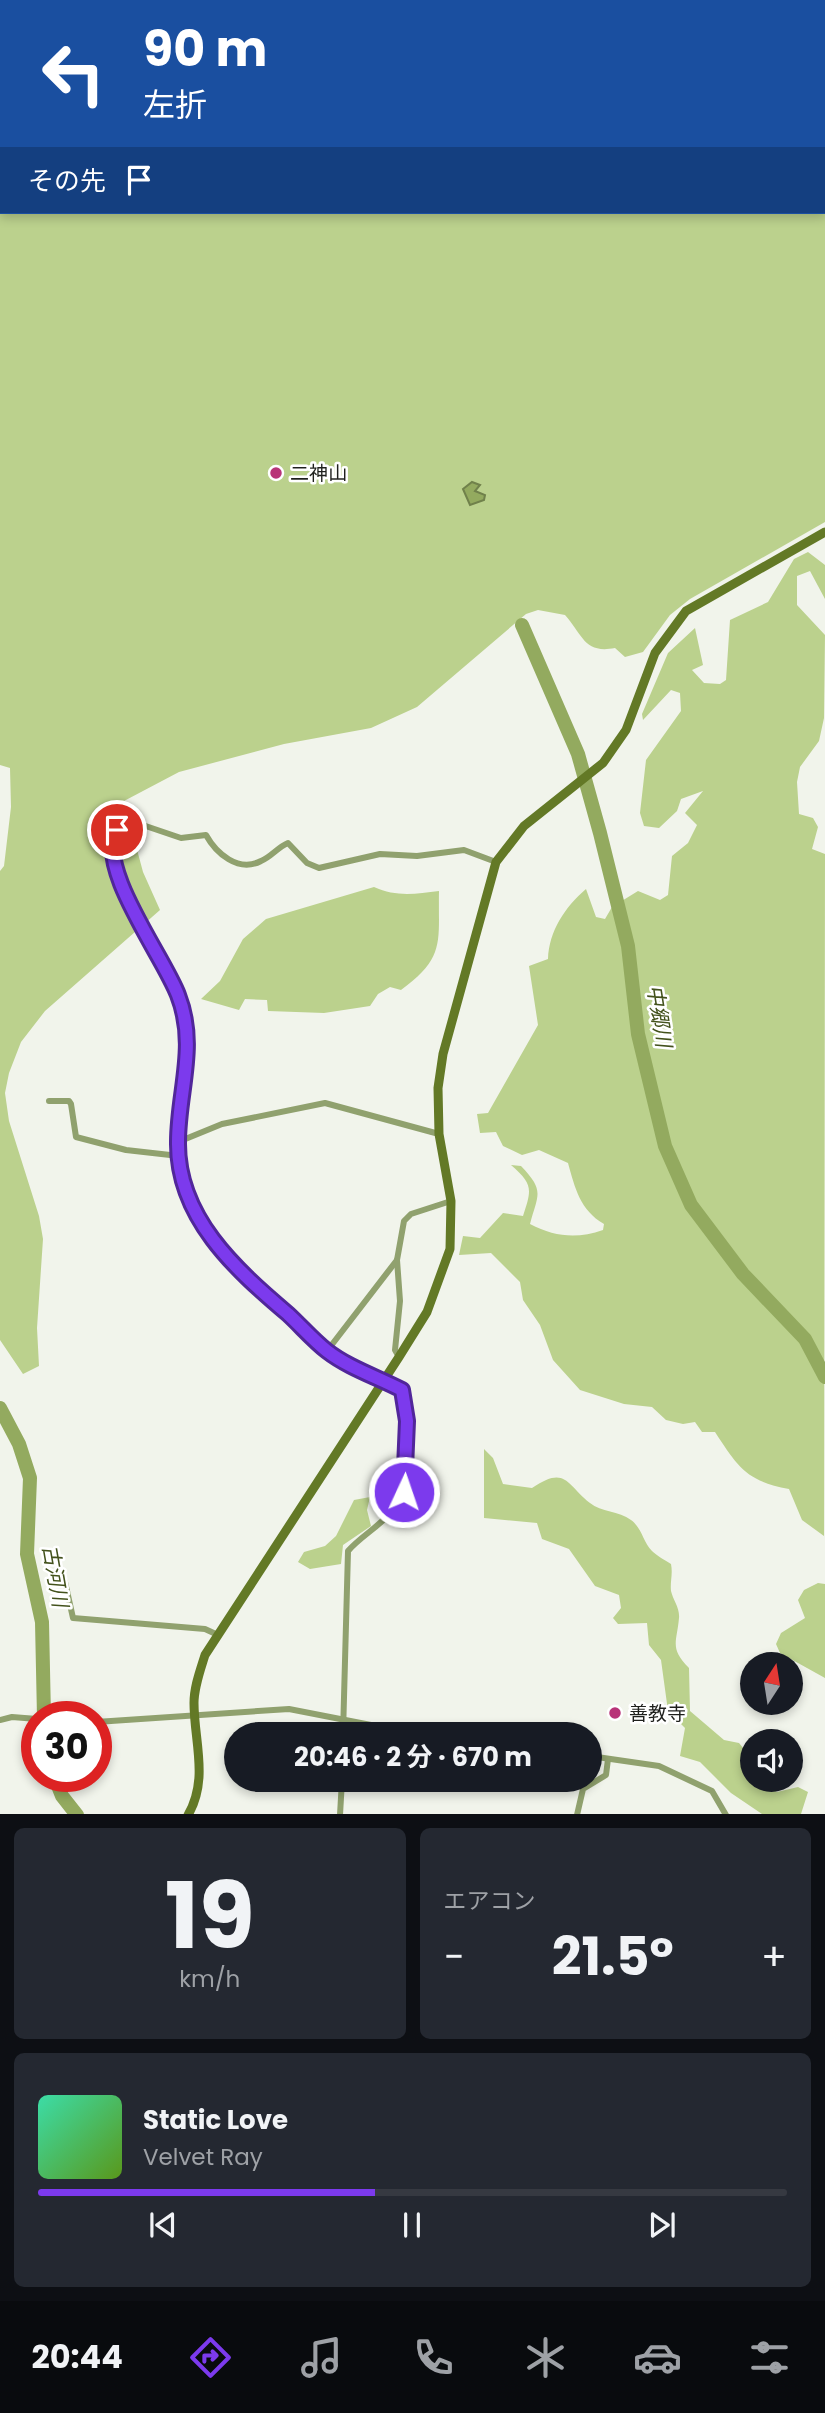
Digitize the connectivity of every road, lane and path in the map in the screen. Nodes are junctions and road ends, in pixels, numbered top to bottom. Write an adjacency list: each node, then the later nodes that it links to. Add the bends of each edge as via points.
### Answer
1 (825, 532): 2 (street, via 686,611 655,653 626,730 603,763 524,826)
2 (496, 862): 4 (street, via 443,1054); 5 (street, via 464,849 417,856 380,854 319,868 307,863 288,843 261,861 236,862 215,851 206,835 181,838 128,820 113,837 115,864 134,910 169,971 185,1018 188,1068)
3 (49, 1101): 6 (street, via 69,1101 76,1137 125,1150)
4 (439, 1134): 5 (street, via 325,1103 222,1124); 7 (street)
5 (178, 1142): 6 (street)
6 (180, 1156): 9 (street, via 186,1197 206,1230 248,1282)
7 (451, 1201): 8 (street, via 411,1214 404,1221); 10 (street, via 450,1249 441,1282)
8 (397, 1260): 9 (street); 10 (street, via 400,1301 395,1350)
9 (327, 1351): 11 (street)
10 (399, 1357): 11 (street)
11 (383, 1382): 13 (street); 17 (street, via 402,1390 407,1421 404,1492 380,1524 348,1551)
12 (65, 1582): 13 (street, via 73,1618 205,1629)
13 (218, 1634): 14 (street, via 197,1680)
14 (195, 1715): 17 (street, via 289,1709); 18 (street); 23 (street, via 200,1780)
15 (21, 1718): 16 (street)
16 (0, 1720)
17 (345, 1720): 19 (street)
18 (112, 1721)
19 (355, 1722)
20 (602, 1758): 21 (street)
21 (608, 1759): 25 (street, via 607,1775 583,1789); 26 (street, via 659,1766 712,1791)
22 (341, 1792): 24 (street)
23 (189, 1814)
24 (340, 1814)
25 (577, 1814)
26 (725, 1814)

